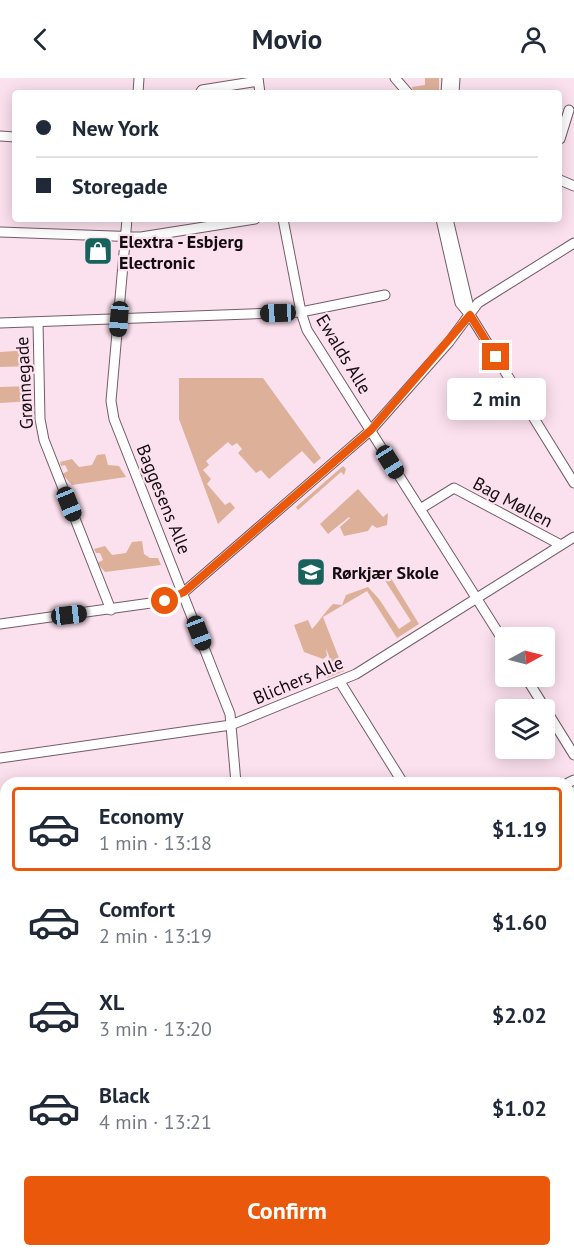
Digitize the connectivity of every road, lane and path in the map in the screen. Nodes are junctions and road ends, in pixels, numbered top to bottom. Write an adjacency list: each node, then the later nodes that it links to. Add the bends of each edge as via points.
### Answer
1 (395, 78): 4 (street)
2 (258, 79): 3 (street)
3 (202, 90)
4 (405, 90)
5 (569, 110): 6 (street)
6 (562, 133)
7 (126, 222): 13 (street, Baggesens Alle)
8 (233, 222): 13 (street)
9 (284, 222): 16 (street, Ewalds Alle)
10 (442, 222): 17 (street, via 460,303)
11 (449, 222): 17 (street)
12 (0, 232): 13 (street)
13 (125, 237): 18 (street, Baggesens Alle)
14 (574, 243): 17 (street, via 478,303)
15 (385, 295): 16 (street, Grønnegade)
16 (301, 312): 18 (street, Grønnegade); 21 (street, Ewalds Alle, via 307,330)
17 (470, 315): 21 (street); 22 (street)
18 (119, 319): 19 (street, Grønnegade); 27 (street, Baggesens Alle, via 111,401 114,419)
19 (38, 322): 20 (street, Grønnegade); 29 (street, Grønnegade, via 44,440)
20 (0, 323)
21 (371, 430): 24 (street, Ewalds Alle); 27 (street)
22 (571, 471): 23 (street)
23 (574, 483)
24 (420, 509): 26 (street, Bag Møllen, via 454,488); 28 (street, Ewalds Alle)
25 (574, 537): 26 (street, Blichers Alle)
26 (561, 545): 28 (street, Blichers Alle)
27 (184, 592): 29 (street, via 165,601); 34 (street, Baggesens Alle)
28 (477, 599): 31 (street, Ewalds Alle); 32 (street, Blichers Alle)
29 (111, 610): 30 (street)
30 (0, 624)
31 (495, 628)
32 (340, 682): 34 (street, Blichers Alle); 38 (street)
33 (532, 687): 35 (street)
34 (231, 725): 36 (street, Blichers Alle); 37 (street, Baggesens Alle)
35 (574, 755)
36 (0, 758)
37 (235, 777)
38 (399, 777)

